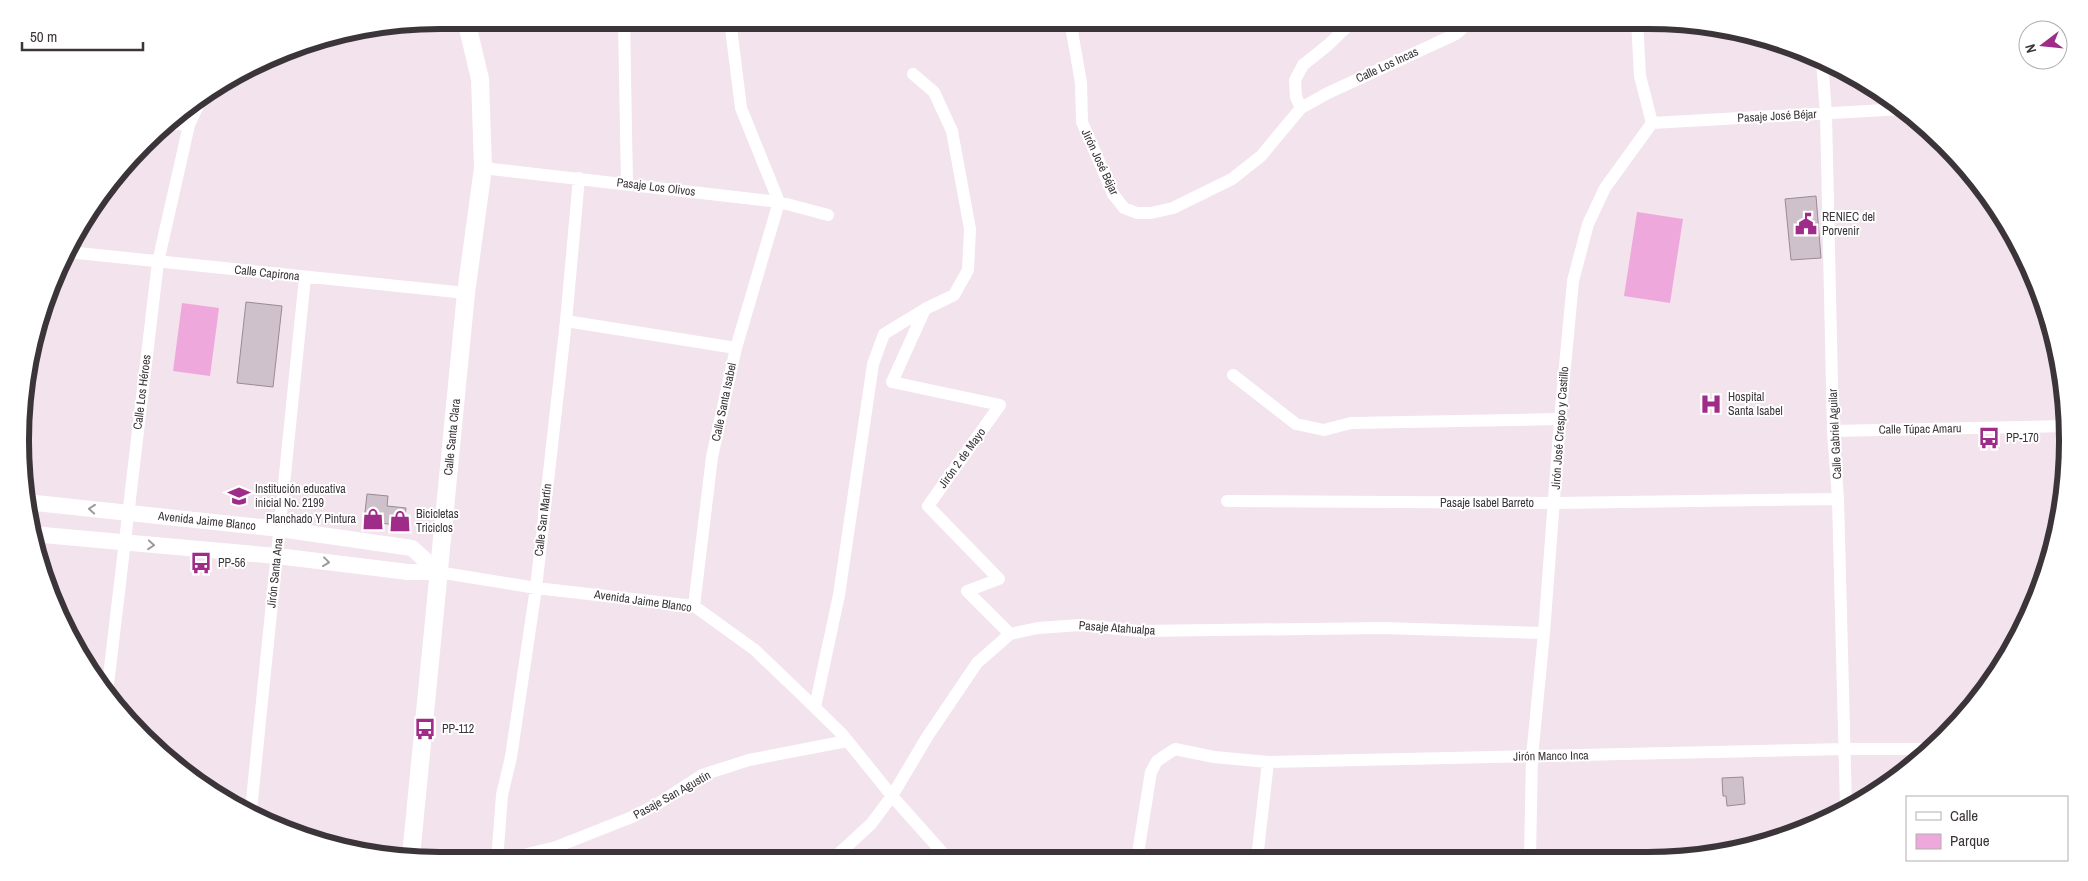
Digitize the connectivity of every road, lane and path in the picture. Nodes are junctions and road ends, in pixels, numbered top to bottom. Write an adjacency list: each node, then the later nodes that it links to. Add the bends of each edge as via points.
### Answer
1 (468, 29): 17 (main road, Calle Santa Clara, via 480,79)
2 (624, 29): 19 (street)
3 (731, 29): 20 (street, via 741,108)
4 (1072, 29): 10 (street, Jirón José Béjar, via 1081,83 1082,122 1113,194 1124,208 1137,213 1173,208 1232,179 1261,156)
5 (1345, 29): 10 (street, via 1303,65 1295,80 1296,97)
6 (1462, 29): 10 (street, Calle Los Incas)
7 (1637, 29): 14 (street, via 1640,76)
8 (1823, 68): 13 (street, Calle Gabriel Aguilar)
9 (913, 74): 26 (street, via 934,92 952,131 970,230 968,270 954,295)
10 (1301, 108)
11 (196, 109): 16 (street, Calle Los Héroes)
12 (1892, 110): 13 (street, Pasaje José Béjar)
13 (1826, 114): 14 (street, Pasaje José Béjar); 32 (street, Calle Gabriel Aguilar)
14 (1652, 123): 30 (street, Jirón José Crespo y Castillo, via 1605,188 1588,224 1573,282)
15 (178, 124): 16 (street)
16 (189, 125): 23 (street, Calle Los Héroes)
17 (483, 168): 18 (street, Pasaje Los Olivos); 25 (main road, Calle Santa Clara)
18 (579, 178): 19 (street, Pasaje Los Olivos); 27 (street, Calle San Martín)
19 (627, 184): 20 (street, Pasaje Los Olivos)
20 (779, 202): 21 (street, Pasaje Los Olivos); 28 (street, Calle Santa Isabel)
21 (828, 215)
22 (74, 253): 23 (street, Calle Capirona)
23 (158, 262): 24 (street, Calle Capirona); 37 (street, Calle Los Héroes)
24 (305, 277): 25 (street, Calle Capirona); 38 (street, Jirón Santa Ana)
25 (466, 293): 42 (main road, Calle Santa Clara)
26 (925, 309): 46 (street, Jirón 2 de Mayo, via 892,382 1000,405 928,506 999,579 967,591); 48 (street, via 884,334 873,364 839,595)
27 (566, 320): 28 (street); 43 (street, Calle San Martín)
28 (736, 348): 44 (street, Calle Santa Isabel, via 712,457)
29 (1233, 374): 30 (street, via 1296,424 1324,430 1351,423)
30 (1560, 419): 36 (street, Jirón José Crespo y Castillo)
31 (2058, 426): 32 (street, Calle Túpac Amaru)
32 (1833, 431): 33 (street, Calle Gabriel Aguilar)
33 (1838, 499): 36 (street, Pasaje Isabel Barreto); 50 (street, Calle Gabriel Aguilar)
34 (1227, 501): 36 (street, Pasaje Isabel Barreto)
35 (34, 503): 37 (street, Avenida Jaime Blanco, one-way to 35)
36 (1555, 503): 45 (street, Jirón José Crespo y Castillo)
37 (128, 512): 38 (street, Avenida Jaime Blanco); 40 (street, Calle Los Héroes)
38 (280, 528): 41 (street, Jirón Santa Ana); 42 (street, Avenida Jaime Blanco, via 412,548)
39 (40, 535): 40 (street, Avenida Jaime Blanco)
40 (124, 543): 41 (street, Avenida Jaime Blanco, one-way to 41); 47 (street, Calle Los Héroes)
41 (278, 556): 42 (street, Avenida Jaime Blanco, one-way to 42, via 408,572); 56 (street, Jirón Santa Ana)
42 (438, 572): 43 (street, Avenida Jaime Blanco); 57 (main road, Calle Santa Clara)
43 (536, 588): 44 (street, Avenida Jaime Blanco); 58 (street, Calle San Martín, via 511,757 502,795)
44 (694, 606): 48 (street, Avenida Jaime Blanco, via 755,650)
45 (1544, 633): 46 (street, Pasaje Atahualpa, via 1383,628 1138,632 1080,625); 52 (street, Jirón José Crespo y Castillo)
46 (1010, 634): 54 (street, Pasaje Atahualpa, via 977,663)
47 (108, 683)
48 (815, 707): 49 (street, Avenida Jaime Blanco)
49 (847, 741): 54 (street, Avenida Jaime Blanco); 59 (street, Pasaje San Agustín, via 749,760 702,775 632,817)
50 (1845, 749): 51 (street, Jirón Manco Inca); 52 (street, Jirón Manco Inca); 55 (street, Calle Gabriel Aguilar)
51 (1920, 749)
52 (1532, 757): 53 (street, Jirón Manco Inca); 64 (street, Jirón José Crespo y Castillo)
53 (1268, 762): 62 (street, Jirón Manco Inca, via 1214,757 1175,749 1157,761 1151,772); 63 (street)
54 (892, 796): 60 (street, Pasaje Atahualpa, via 871,824); 61 (street, Avenida Jaime Blanco)
55 (1846, 801)
56 (251, 806)
57 (411, 851)
58 (499, 852)
59 (535, 852)
60 (841, 852)
61 (942, 852)
62 (1138, 852)
63 (1258, 852)
64 (1530, 852)

